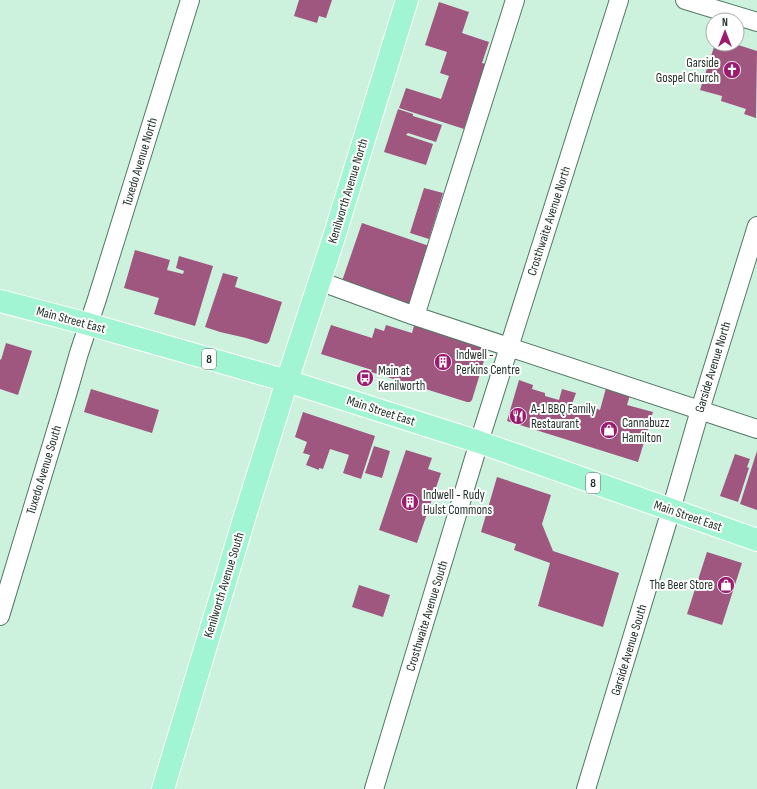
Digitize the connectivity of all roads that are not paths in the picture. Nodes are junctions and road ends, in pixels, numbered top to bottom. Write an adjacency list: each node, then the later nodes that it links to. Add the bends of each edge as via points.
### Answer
1 (190, 0): 11 (street, Tuxedo Avenue North)
2 (407, 0): 8 (main road, Kenilworth Avenue North)
3 (515, 0): 10 (street)
4 (620, 0): 12 (street, Crosthwaite Avenue North)
5 (684, 0): 6 (street)
6 (757, 22)
7 (757, 226): 14 (street, Garside Avenue North)
8 (319, 280): 10 (street); 13 (main road, Kenilworth Avenue North)
9 (0, 301): 11 (main road, Main Street East / 8)
10 (415, 316): 12 (street)
11 (88, 324): 13 (main road, Main Street East / 8); 19 (street, Tuxedo Avenue South)
12 (510, 346): 14 (street); 16 (street, Crosthwaite Avenue North)
13 (287, 381): 16 (main road, Main Street East / 8); 20 (main road, Kenilworth Avenue South)
14 (700, 410): 15 (street); 17 (street, Garside Avenue North)
15 (757, 429)
16 (479, 442): 17 (main road, Main Street East / 8); 21 (street, Crosthwaite Avenue South)
17 (671, 510): 18 (main road, Main Street East / 8); 22 (street, Garside Avenue South)
18 (757, 540)
19 (0, 616)
20 (163, 789)
21 (374, 789)
22 (586, 789)

